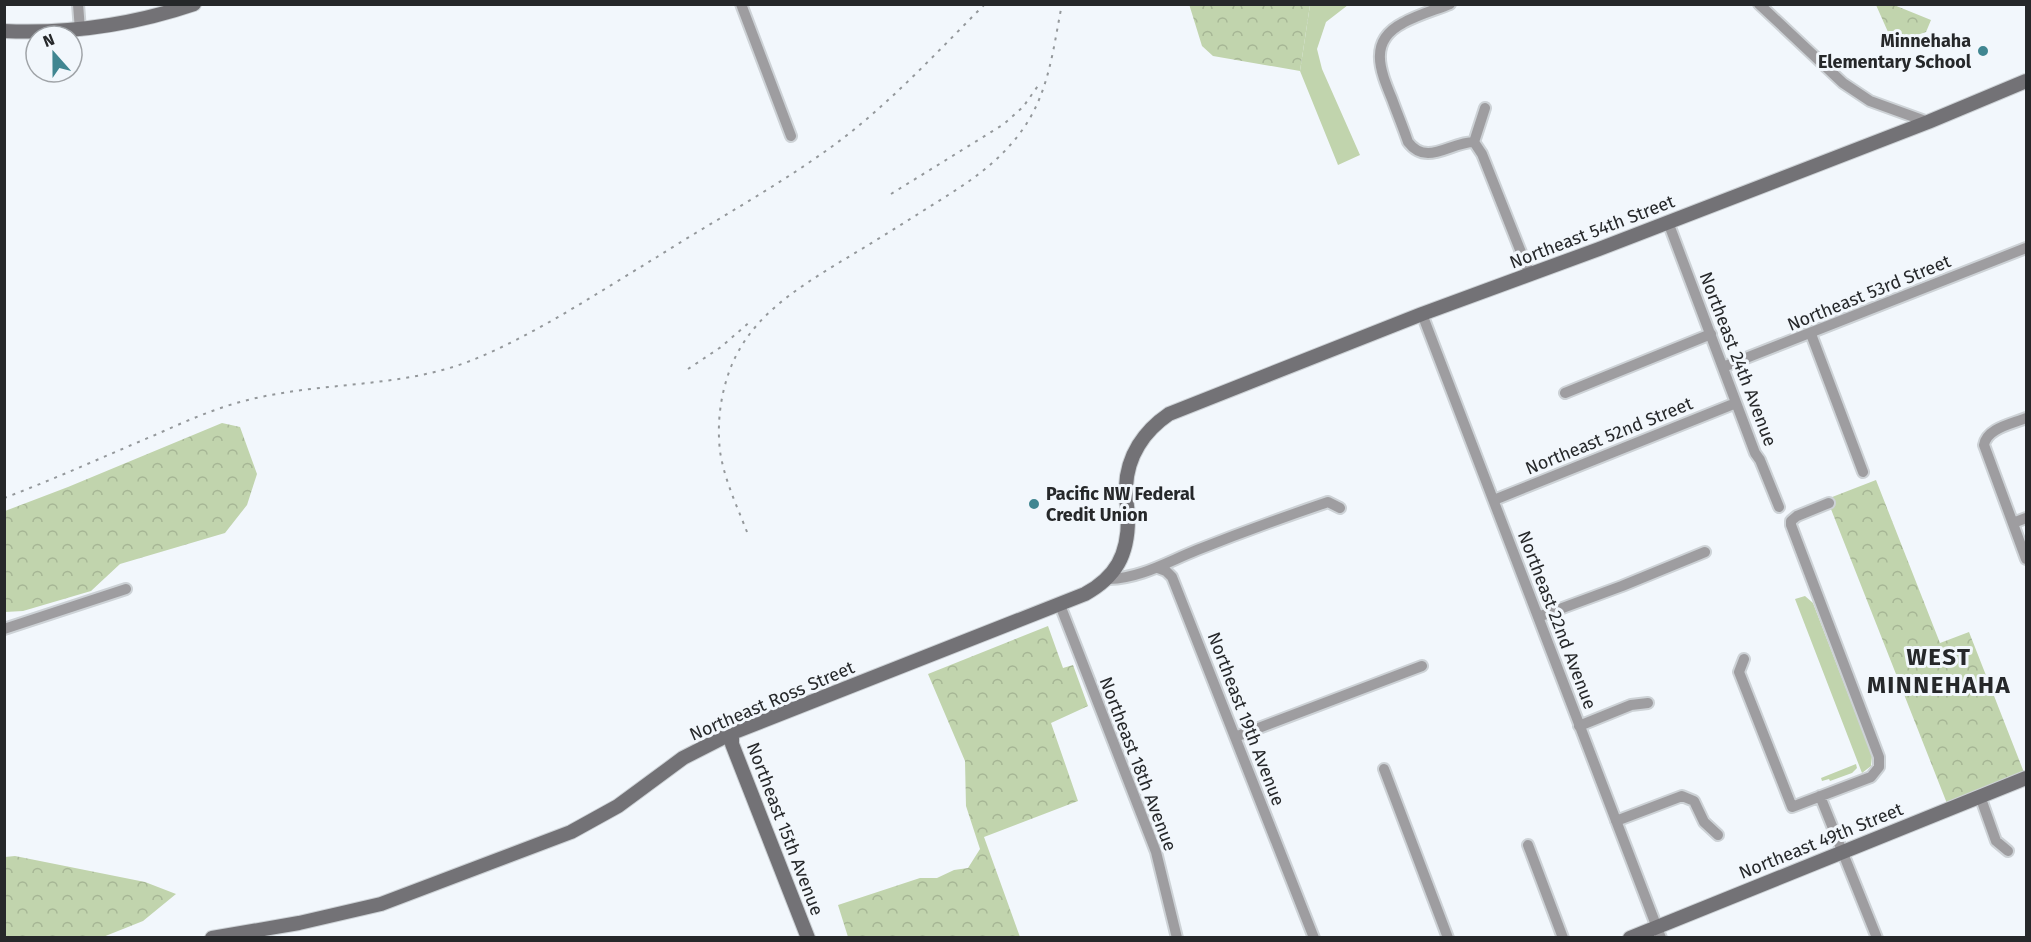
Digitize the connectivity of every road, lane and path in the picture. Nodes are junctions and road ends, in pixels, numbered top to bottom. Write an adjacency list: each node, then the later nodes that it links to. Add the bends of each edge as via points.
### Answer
1 (78, 4): 6 (street)
2 (194, 4): 7 (street)
3 (741, 4): 13 (street)
4 (1450, 4): 14 (street, via 1403,22 1390,32 1379,57 1412,148 1421,154 1434,154)
5 (1759, 4): 12 (street, via 1843,83 1870,101)
6 (80, 24)
7 (84, 29)
8 (4, 31): 9 (street)
9 (24, 31)
10 (2026, 81): 12 (street, Northeast 54th Street)
11 (1485, 108): 14 (street)
12 (1928, 122): 15 (street, Northeast 54th Street)
13 (791, 136)
14 (1474, 142): 17 (street)
15 (1668, 222): 17 (street, Northeast 54th Street); 19 (street, Northeast 24th Avenue)
16 (2026, 248): 20 (street, Northeast 53rd Street)
17 (1530, 275): 18 (street, Northeast 54th Street)
18 (1422, 314): 26 (street, Northeast 22nd Avenue); 35 (street, Northeast 54th Street, via 1169,414 1149,430 1130,462 1125,547)
19 (1711, 334): 21 (street, Northeast 24th Avenue); 22 (street)
20 (1811, 334): 21 (street, Northeast 53rd Street); 25 (street)
21 (1723, 367): 23 (street, Northeast 24th Avenue)
22 (1565, 393)
23 (1736, 403): 26 (street, Northeast 52nd Street); 28 (street, Northeast 24th Avenue)
24 (2026, 418): 31 (street, via 1994,431 1986,437 1984,448)
25 (1863, 472)
26 (1494, 500): 38 (street, Northeast 22nd Avenue)
27 (1829, 503): 48 (street, via 1797,516 1791,525 1879,757 1879,767 1871,777)
28 (1779, 507)
29 (1340, 508): 34 (street, via 1328,502)
30 (2026, 518): 31 (street)
31 (2013, 523): 33 (street)
32 (1705, 552): 38 (street)
33 (2026, 559)
34 (1158, 568): 35 (street); 45 (street, Northeast 19th Avenue, via 1172,577)
35 (1109, 579): 37 (street, Northeast Ross Street)
36 (126, 589): 39 (street)
37 (1060, 605): 44 (street, Northeast Ross Street); 58 (street, Northeast 18th Avenue, via 1156,852)
38 (1538, 617): 43 (street, Northeast 22nd Avenue)
39 (4, 629)
40 (1744, 659): 48 (street, via 1739,672 1792,807)
41 (1422, 666): 45 (street)
42 (1648, 703): 43 (street, via 1631,705)
43 (1579, 726): 50 (street, Northeast 22nd Avenue)
44 (732, 733): 56 (street, Northeast Ross Street, via 683,758 618,806 571,832 381,904); 57 (street, Northeast 15th Avenue, via 732,744)
45 (1235, 737): 59 (street, Northeast 19th Avenue)
46 (1384, 769): 60 (street)
47 (2026, 778): 49 (street, Northeast 49th Street)
48 (1820, 796): 54 (street)
49 (1980, 796): 53 (street, via 1996,841); 54 (street, Northeast 49th Street)
50 (1616, 821): 51 (street, via 1682,796 1694,801 1704,822); 55 (street, Northeast 22nd Avenue)
51 (1718, 835)
52 (1528, 845): 61 (street)
53 (2008, 851)
54 (1843, 852): 55 (street, Northeast 49th Street); 63 (street)
55 (1659, 932): 62 (street, Northeast 49th Street)
56 (212, 938)
57 (808, 938)
58 (1177, 938)
59 (1314, 938)
60 (1448, 938)
61 (1563, 938)
62 (1630, 938)
63 (1877, 938)

